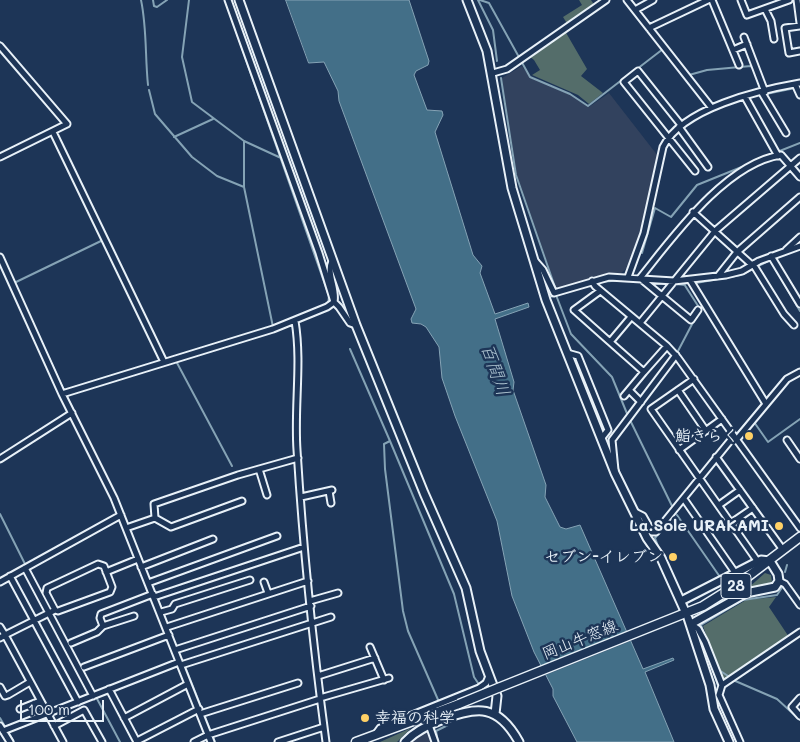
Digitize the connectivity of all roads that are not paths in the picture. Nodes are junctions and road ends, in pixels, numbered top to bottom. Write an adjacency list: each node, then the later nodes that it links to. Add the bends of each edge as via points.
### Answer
1 (228, 0): 62 (street, via 319,253)
2 (239, 0): 51 (street)
3 (466, 0): 24 (street, via 486,45)
4 (606, 0): 24 (street, via 507,69)
5 (627, 0): 12 (street)
6 (653, 0): 12 (street)
7 (708, 0): 16 (street)
8 (712, 0): 21 (street)
9 (741, 0): 13 (street, via 748,15)
10 (789, 0): 13 (street)
11 (797, 0): 14 (street)
12 (637, 9): 16 (street)
13 (765, 9): 18 (street)
14 (799, 13): 15 (street)
15 (800, 24): 22 (street, via 785,28 789,53)
16 (651, 27): 29 (street)
17 (744, 37): 19 (street)
18 (774, 39)
19 (746, 44): 21 (street); 26 (street)
20 (0, 46): 31 (street, via 67,124)
21 (733, 50): 23 (street)
22 (800, 51)
23 (739, 65)
24 (493, 73): 50 (street, via 508,172)
25 (797, 86): 26 (street); 27 (street)
26 (763, 92): 28 (street); 32 (street)
27 (800, 95)
28 (745, 97): 29 (street); 34 (street)
29 (711, 107): 30 (street)
30 (680, 126): 33 (street); 33 (street, via 638,71 624,82); 38 (street)
31 (53, 132): 35 (street); 72 (street)
32 (786, 133)
33 (667, 138): 39 (street); 54 (street, via 644,233)
34 (777, 154): 37 (street); 42 (street, via 736,175)
35 (0, 158)
36 (800, 158): 37 (street)
37 (791, 166): 40 (street); 43 (street)
38 (708, 167)
39 (695, 171)
40 (800, 177)
41 (800, 197): 47 (street)
42 (693, 212): 43 (street); 55 (street)
43 (715, 231): 47 (street); 56 (street)
44 (800, 237): 46 (street)
45 (800, 246): 46 (street)
46 (786, 251): 49 (street)
47 (737, 252): 52 (street); 53 (street)
48 (0, 257): 78 (street)
49 (772, 258): 52 (street); 61 (street)
50 (534, 260): 58 (street, via 554,293); 93 (street)
51 (332, 261): 62 (street, via 329,267 335,295); 67 (street)
52 (754, 266): 53 (street); 68 (street)
53 (718, 276): 57 (street)
54 (628, 277): 55 (street); 58 (street)
55 (640, 278): 56 (street); 60 (street)
56 (674, 281): 57 (street); 60 (street)
57 (691, 282): 81 (street)
58 (593, 283): 59 (street)
59 (600, 291): 64 (street); 69 (street, via 574,310)
60 (662, 295): 63 (street, via 691,320); 66 (street)
61 (800, 304)
62 (330, 305): 65 (street); 67 (street, via 339,307 350,323)
63 (698, 310)
64 (632, 317): 66 (street); 69 (street)
65 (295, 320): 72 (street); 89 (street, via 299,356 295,401)
66 (640, 323): 70 (street)
67 (356, 325): 155 (street, via 466,588)
68 (794, 325)
69 (610, 342): 73 (street)
70 (667, 346): 71 (street); 73 (street)
71 (676, 355): 75 (street); 80 (street)
72 (164, 362): 78 (street)
73 (644, 372): 76 (street)
74 (800, 372): 81 (street, via 787,379)
75 (694, 379): 77 (street); 83 (street)
76 (629, 390): 79 (street); 80 (street)
77 (678, 390): 84 (street); 87 (street, via 651,409)
78 (64, 393): 82 (street)
79 (624, 396)
80 (641, 402): 93 (street, via 612,440)
81 (765, 402): 85 (street)
82 (72, 413): 88 (street); 104 (street)
83 (722, 419): 84 (street); 85 (street)
84 (706, 431): 87 (street)
85 (735, 437): 90 (street); 108 (street)
86 (787, 440): 91 (street)
87 (679, 450): 94 (street)
88 (0, 458)
89 (298, 458): 92 (street); 97 (street)
90 (718, 458): 94 (street); 95 (street)
91 (800, 459)
92 (259, 469): 96 (street); 105 (street, via 154,504)
93 (615, 473): 103 (street)
94 (701, 480): 99 (street); 101 (street)
95 (740, 490): 101 (street); 102 (street)
96 (267, 494)
97 (302, 497): 100 (street, via 331,491); 112 (street)
98 (242, 501): 105 (street, via 171,527)
99 (685, 501): 103 (street, via 656,532 652,532 643,516); 120 (street)
100 (331, 503)
101 (718, 505): 106 (street)
102 (753, 508): 106 (street); 113 (street)
103 (635, 512): 131 (street)
104 (121, 515): 107 (street); 118 (street)
105 (155, 518): 107 (street)
106 (731, 523): 116 (street)
107 (127, 527): 114 (street)
108 (800, 528)
109 (277, 536): 127 (street)
110 (800, 537): 113 (main road, 岡山牛窓線 / 28)
111 (214, 539): 117 (street)
112 (304, 546): 124 (street); 130 (street)
113 (783, 550): 115 (main road, 岡山牛窓線 / 28)
114 (138, 559): 117 (street); 119 (street)
115 (770, 561): 116 (street); 123 (street); 179 (main road, 岡山牛窓線 / 28, bridge, via 722,596 664,622)
116 (758, 562): 120 (street)
117 (141, 567): 127 (street)
118 (26, 568): 121 (street); 135 (street)
119 (106, 572): 135 (street, via 112,587 110,592); 135 (street, via 104,566 98,564 47,588)
120 (736, 574): 131 (street)
121 (10, 576): 125 (street); 139 (street)
122 (250, 580): 136 (street, via 175,604 172,609)
123 (779, 580): 133 (street); 140 (street, via 773,588 746,593)
124 (308, 581): 129 (street); 132 (street)
125 (0, 582)
126 (264, 582): 129 (street)
127 (150, 583): 130 (street)
128 (338, 593): 132 (street)
129 (268, 594): 144 (street)
130 (155, 596): 136 (street); 142 (street, via 101,614)
131 (681, 601): 134 (street)
132 (311, 602): 141 (street); 150 (street)
133 (800, 605)
134 (684, 609)
135 (51, 612): 139 (street); 162 (street)
136 (161, 612): 144 (street)
137 (134, 616): 142 (street)
138 (331, 617): 141 (street)
139 (33, 620): 147 (street); 166 (street)
140 (689, 621): 159 (street, via 702,636); 192 (street, via 710,685 714,709)
141 (312, 622): 152 (street); 154 (street)
142 (103, 626): 148 (street)
143 (0, 627): 147 (street)
144 (168, 627): 146 (street)
145 (800, 632): 159 (street)
146 (169, 635): 150 (street); 153 (street)
147 (2, 636): 156 (street)
148 (71, 643)
149 (370, 647): 151 (street)
150 (177, 650): 152 (street)
151 (375, 658): 154 (street); 163 (street, via 386,679)
152 (180, 664): 158 (street); 161 (street)
153 (84, 667)
154 (318, 676): 163 (street)
155 (489, 676): 170 (street, via 497,696); 179 (street, via 479,688 380,728)
156 (30, 682): 160 (street, via 8,696); 165 (street)
157 (298, 683): 168 (street)
158 (188, 684): 168 (street); 172 (street)
159 (722, 685): 193 (street, via 719,695)
160 (0, 687)
161 (109, 689): 162 (street); 172 (street)
162 (94, 695): 166 (street)
163 (322, 698): 176 (street); 178 (street)
164 (800, 698): 171 (street, via 792,707)
165 (40, 701): 167 (street); 169 (street)
166 (78, 702): 169 (street)
167 (20, 709)
168 (201, 712): 178 (street); 183 (street)
169 (47, 713): 175 (street); 177 (street)
170 (495, 714): 173 (street, via 467,710); 191 (street, via 508,724)
171 (800, 716)
172 (124, 718): 183 (street)
173 (429, 725): 189 (street); 190 (street)
174 (0, 726): 177 (street)
175 (54, 726): 181 (street); 182 (street, via 84,710)
176 (324, 727): 186 (street); 187 (street)
177 (5, 730): 180 (street)
178 (211, 734): 184 (street); 185 (street)
179 (372, 738): 188 (main road, 岡山牛窓線 / 28)
180 (10, 742)
181 (63, 742)
182 (102, 742)
183 (137, 742)
184 (194, 742)
185 (211, 742)
186 (278, 742)
187 (326, 742)
188 (356, 742)
189 (405, 742)
190 (434, 742)
191 (519, 742)
192 (729, 742)
193 (740, 742)

